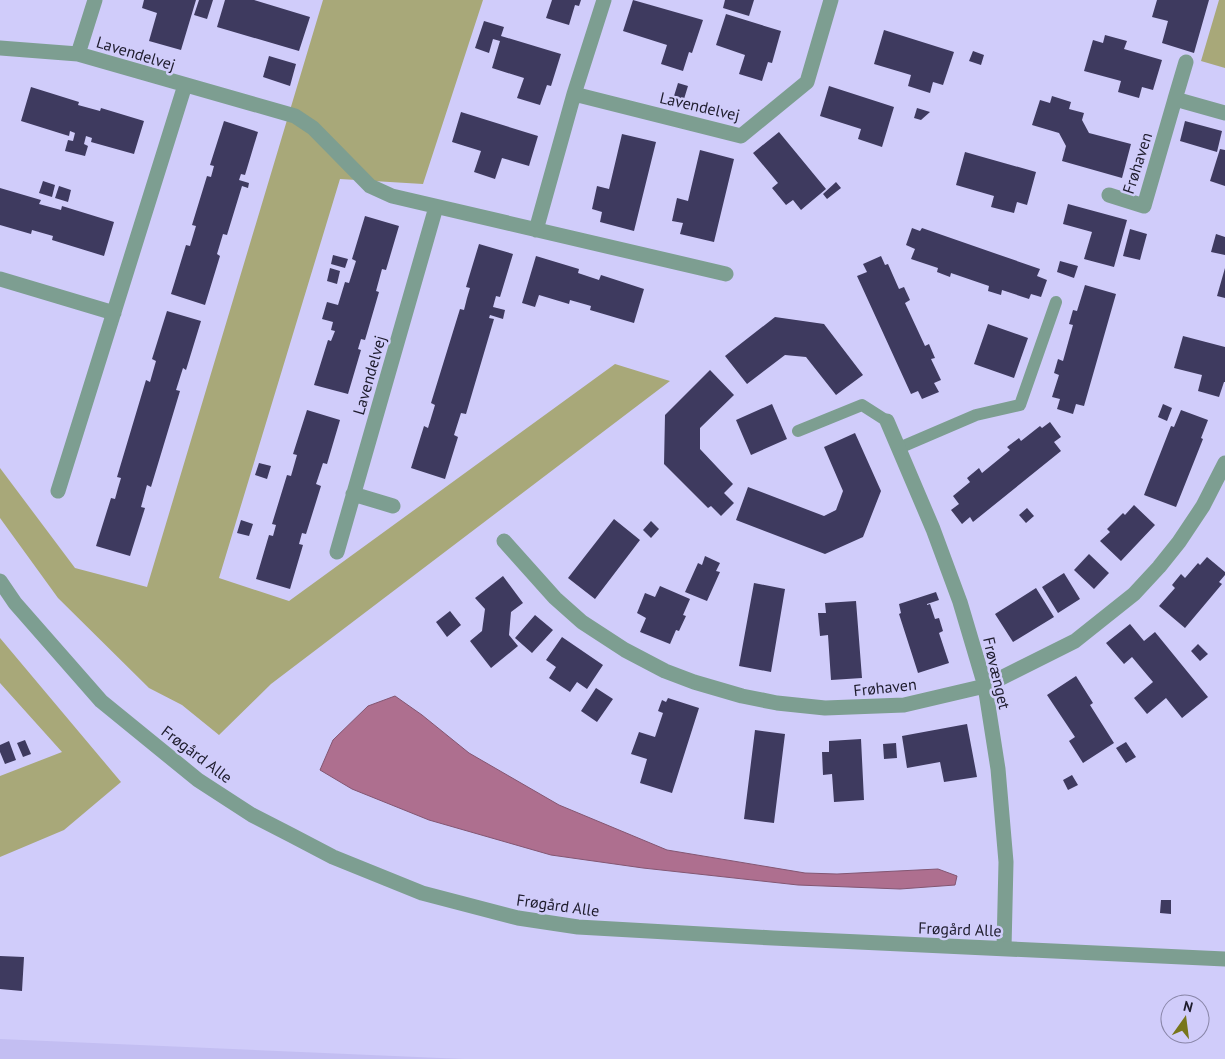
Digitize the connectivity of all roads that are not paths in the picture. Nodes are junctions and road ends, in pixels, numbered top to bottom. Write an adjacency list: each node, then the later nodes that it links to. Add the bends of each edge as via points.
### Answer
1 (95, 0): 5 (street, Lavendelvej)
2 (604, 0): 8 (street)
3 (831, 0): 8 (street, Lavendelvej, via 807,82 741,136)
4 (0, 48): 5 (street, Lavendelvej)
5 (78, 54): 7 (street, Lavendelvej)
6 (1186, 62): 9 (street, Frøhaven)
7 (185, 85): 12 (street, Lavendelvej, via 294,116 313,128 370,186 392,196); 17 (street, Lavendelvej)
8 (574, 94): 13 (street)
9 (1176, 99): 10 (street); 11 (street, Frøhaven, via 1144,206)
10 (1225, 113)
11 (1109, 196)
12 (436, 207): 13 (street, Lavendelvej); 23 (street, Lavendelvej)
13 (536, 230): 14 (street, Lavendelvej)
14 (726, 274)
15 (0, 279): 17 (street)
16 (1056, 302): 20 (lane, via 1020,405 976,415)
17 (114, 312): 22 (street, Lavendelvej)
18 (887, 421): 19 (lane, via 862,405); 20 (street, Frøvænget)
19 (798, 431)
20 (899, 448): 28 (street, Frøvænget, via 960,602)
21 (1225, 462): 28 (street, Frøhaven, via 1203,506 1179,542 1134,594 1075,641)
22 (58, 491)
23 (353, 494): 24 (street); 26 (street, Lavendelvej)
24 (393, 506)
25 (504, 541): 28 (street, Frøhaven, via 555,598 582,622 650,664 694,682 777,703 825,708 904,705)
26 (337, 552)
27 (0, 581): 29 (street, Frøgård Alle, via 15,603 101,701 198,780 252,815 333,857 422,893 518,918 578,927)
28 (985, 686): 29 (street, Frøvænget, via 998,769 1006,862)
29 (1004, 948): 30 (street, Frøgård Alle)
30 (1225, 958)

